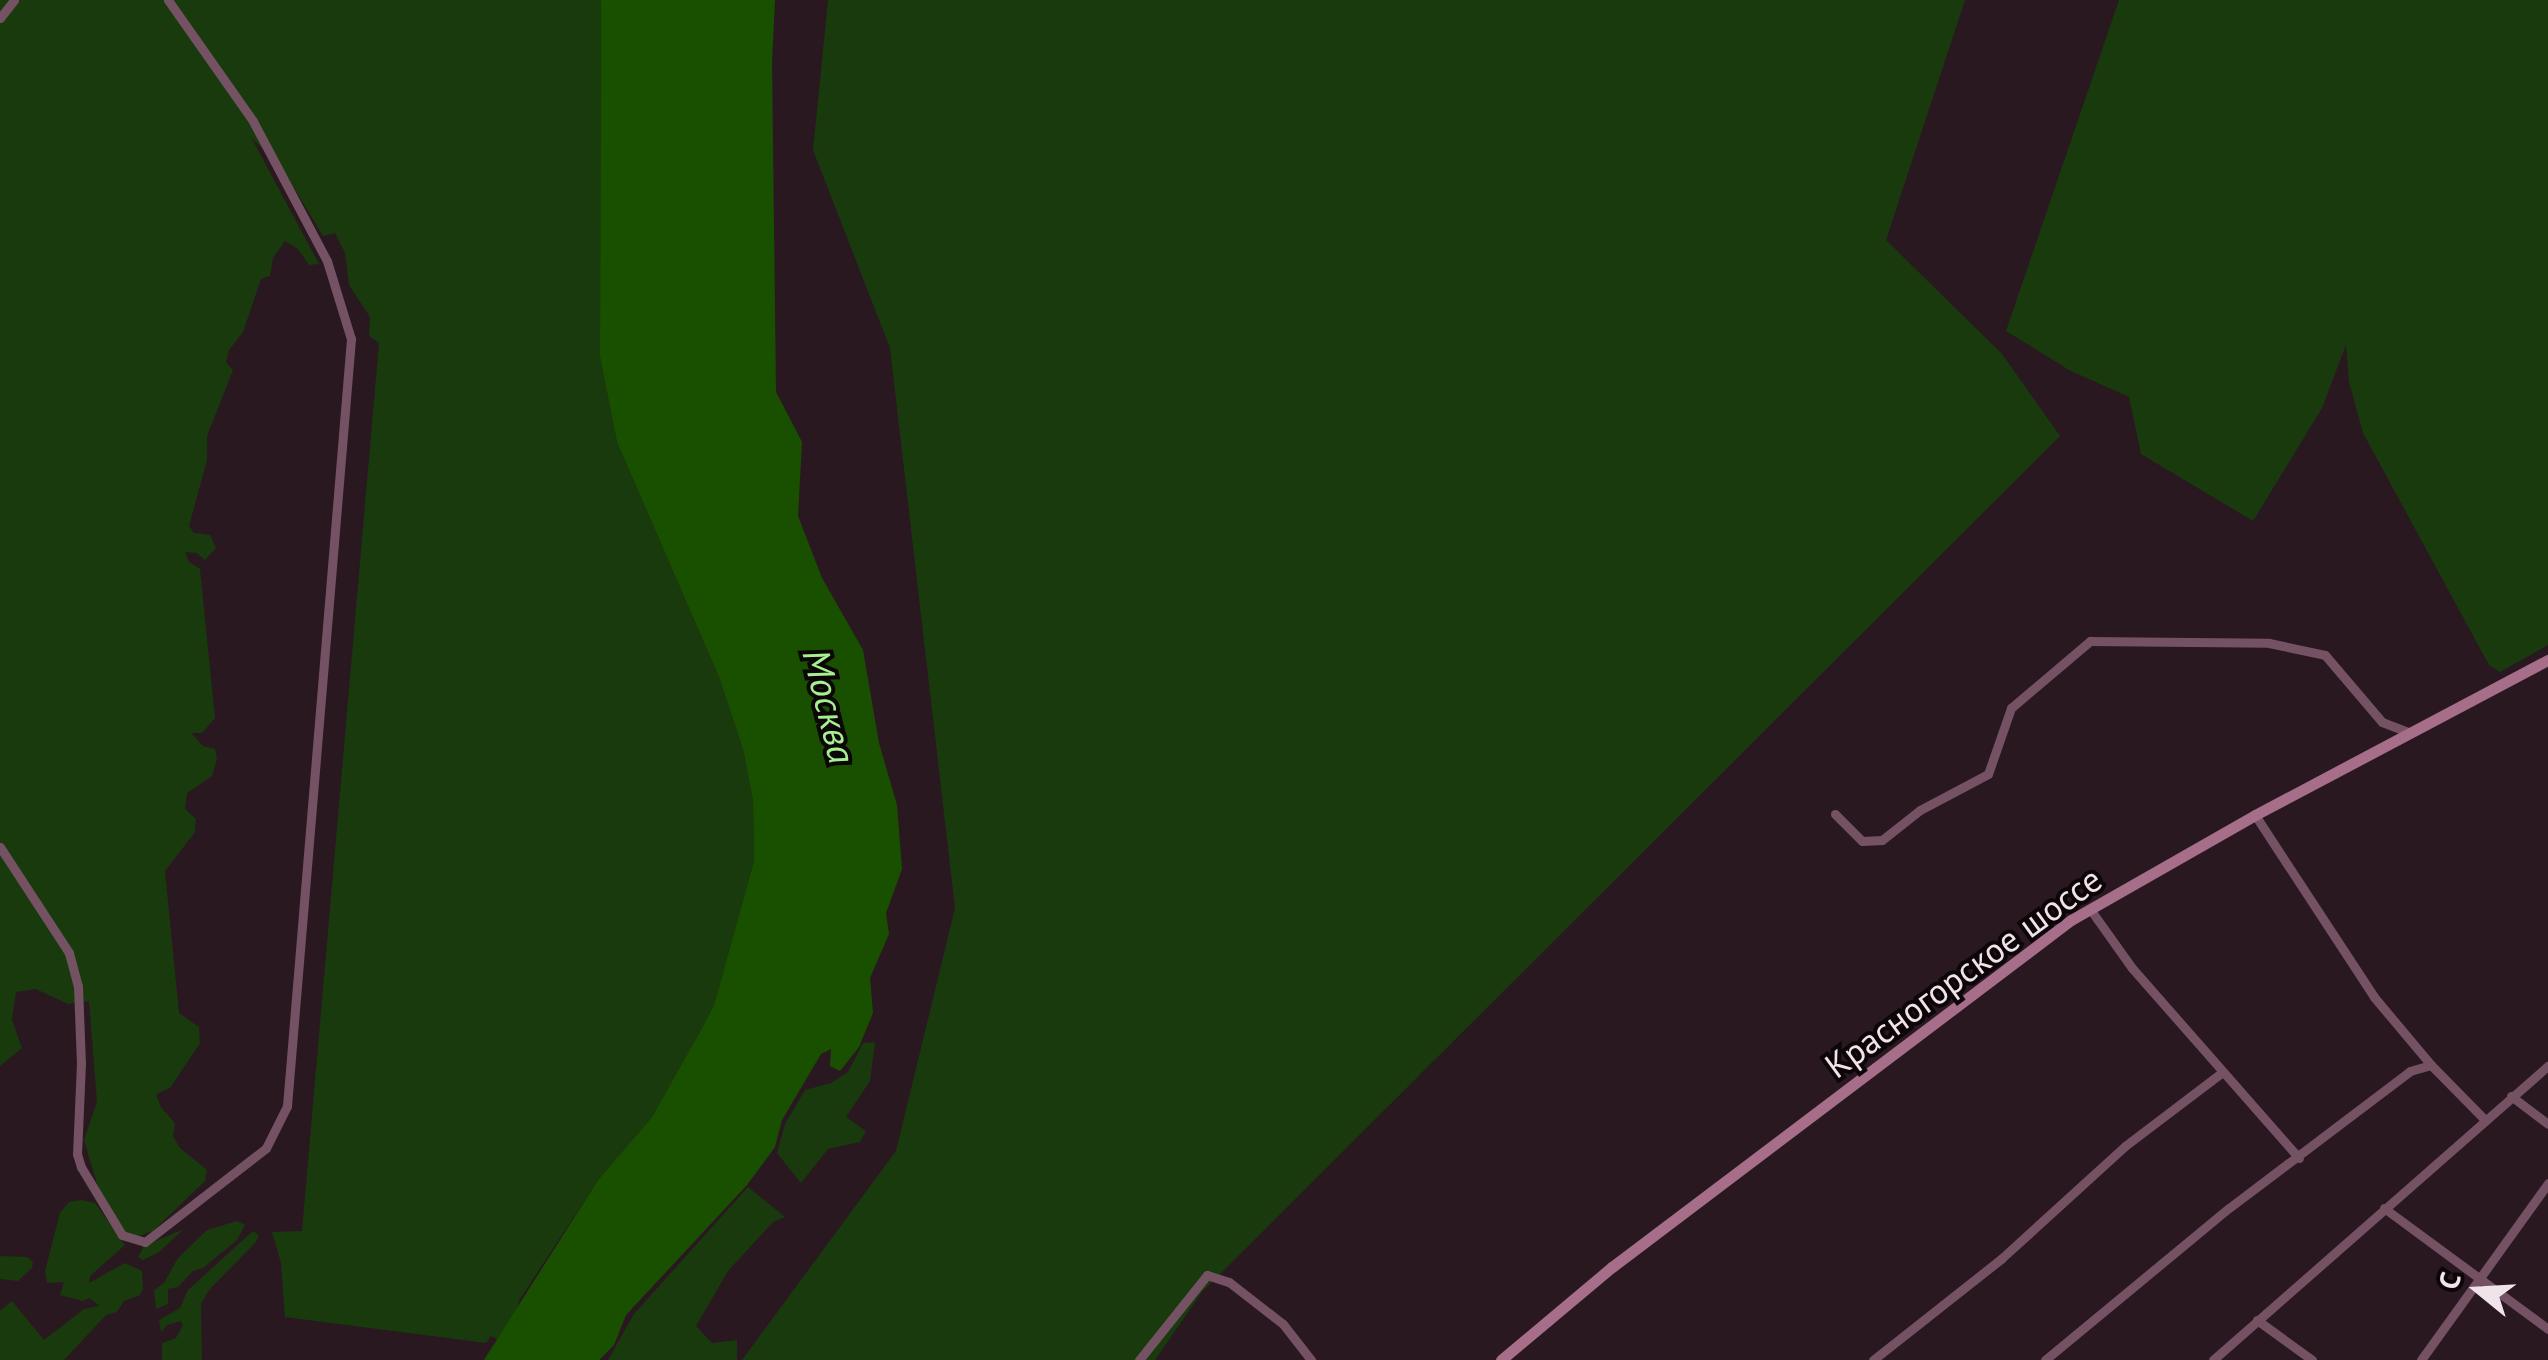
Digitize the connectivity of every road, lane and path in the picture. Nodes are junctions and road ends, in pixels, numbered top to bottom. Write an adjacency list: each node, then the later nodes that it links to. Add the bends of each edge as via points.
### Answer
1 (14, 0): 3 (street)
2 (168, 0): 8 (street, via 253,122 327,261 351,339 288,1106 266,1148 145,1242 122,1235 81,1167 74,969)
3 (0, 18)
4 (2548, 660): 5 (street, Красногорское шоссе)
5 (2413, 734): 6 (street, via 2382,722 2325,654 2269,643 2090,642 2011,708 1988,774 1920,810 1882,840 1862,841); 7 (street, Красногорское шоссе)
6 (1836, 814)
7 (2255, 816): 9 (street, Красногорское шоссе); 10 (street, via 2374,996)
8 (0, 846)
9 (2090, 909): 12 (street); 24 (street, Красногорское шоссе, via 1612,1267)
10 (2431, 1065): 14 (street); 16 (street, via 2410,1071)
11 (2548, 1066): 13 (street)
12 (2222, 1073): 16 (street); 25 (street, via 2124,1146 2002,1258)
13 (2511, 1096): 14 (street); 15 (street)
14 (2484, 1119): 18 (street)
15 (2548, 1124)
16 (2299, 1158): 26 (street, via 2228,1208)
17 (2548, 1183): 19 (street)
18 (2384, 1208): 19 (street); 20 (street)
19 (2480, 1278): 21 (street); 29 (street)
20 (2257, 1320): 27 (street); 28 (street)
21 (2548, 1330)
22 (1138, 1360): 23 (street, via 1206,1275 1229,1282 1283,1324)
23 (1310, 1360)
24 (1501, 1360)
25 (1873, 1360)
26 (2045, 1360)
27 (2212, 1360)
28 (2312, 1360)
29 (2421, 1360)

